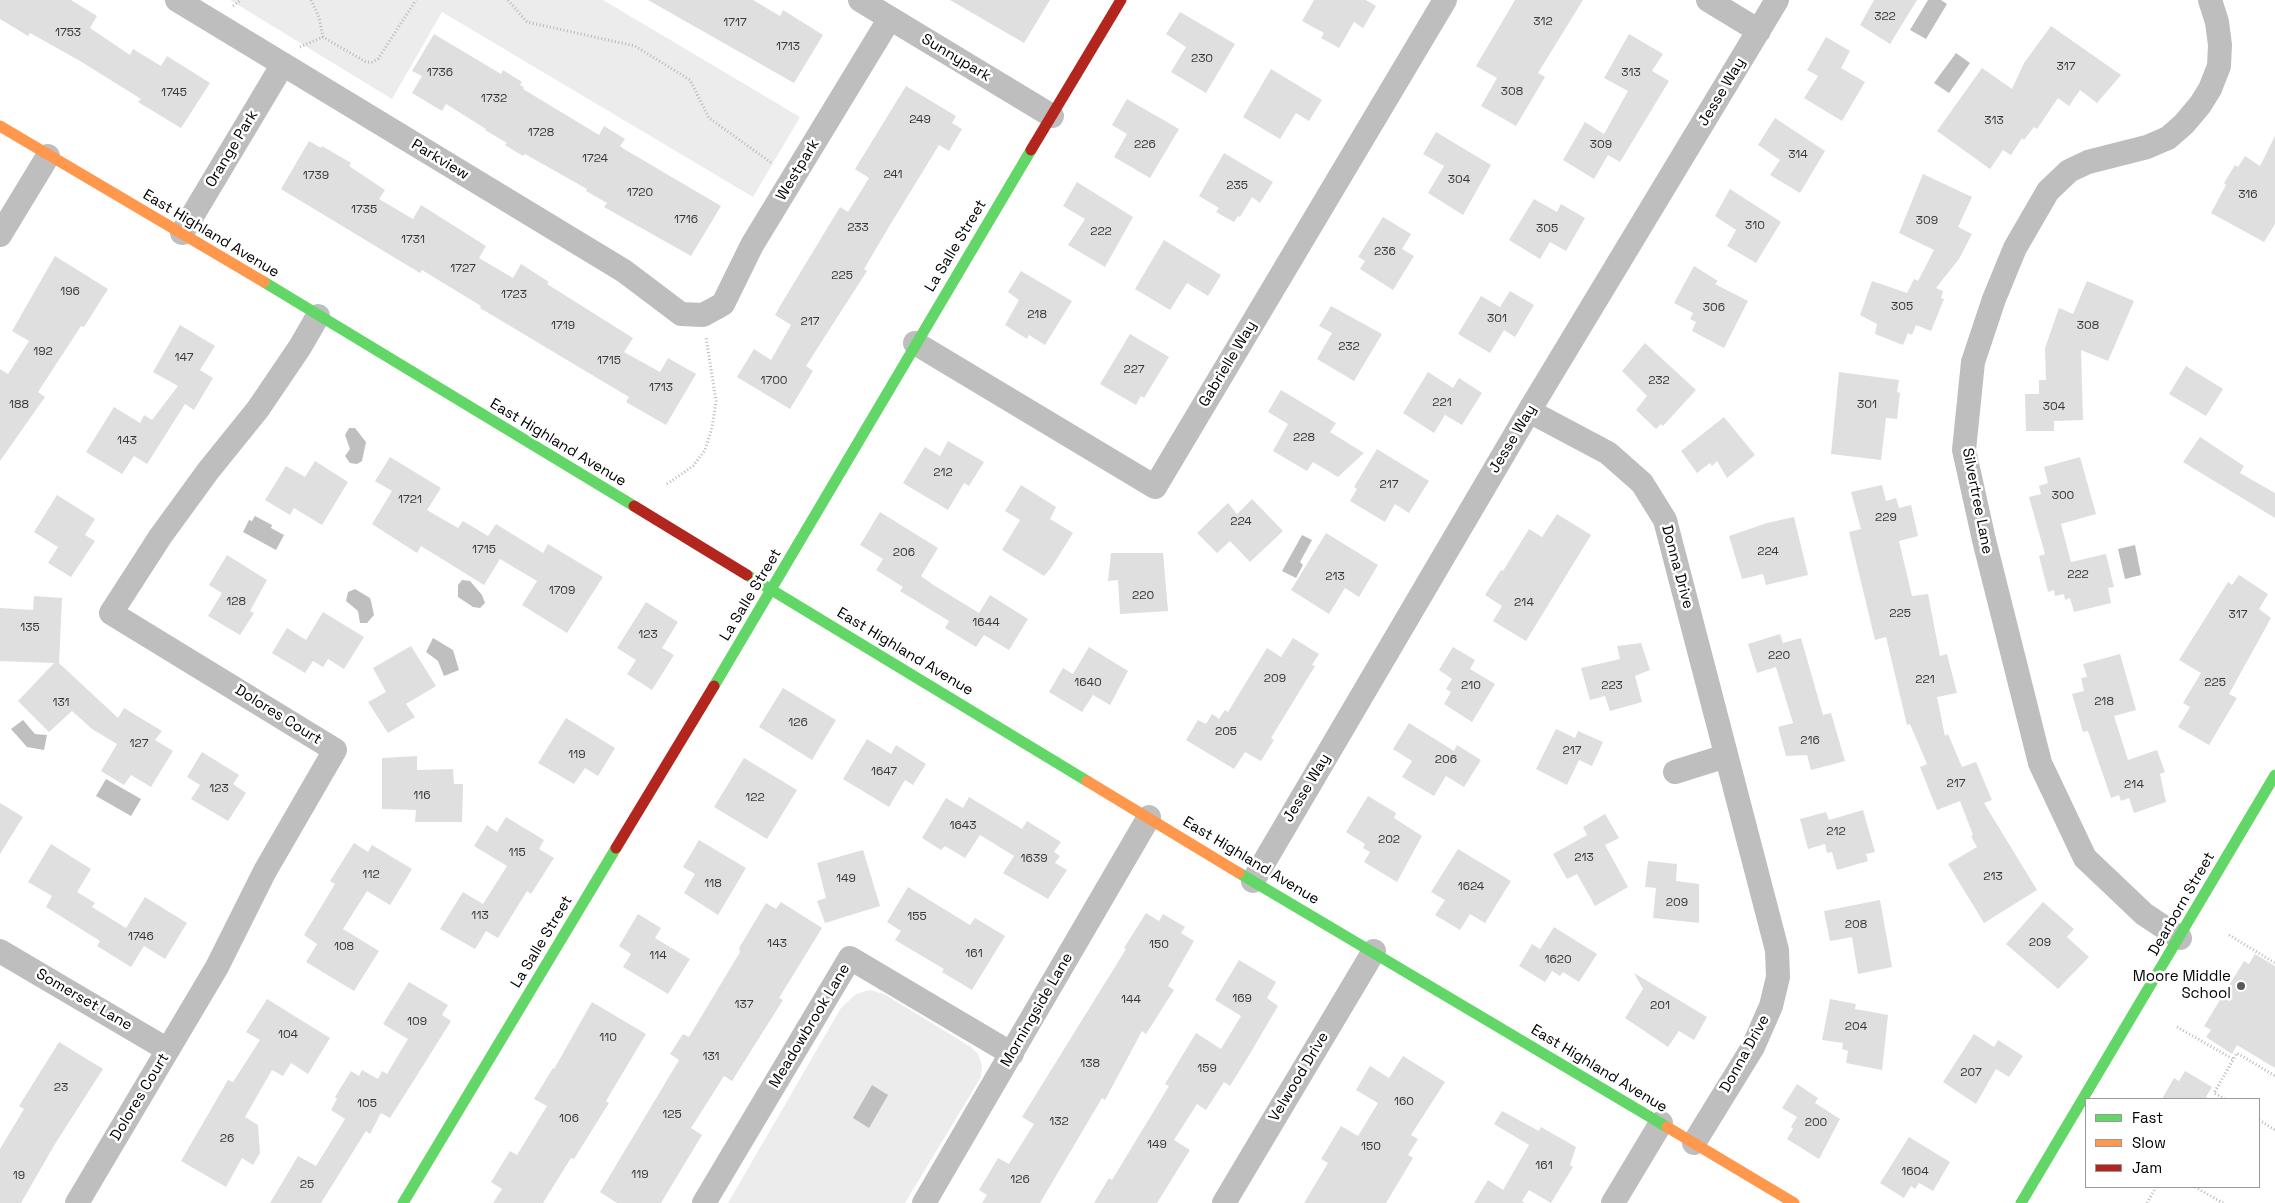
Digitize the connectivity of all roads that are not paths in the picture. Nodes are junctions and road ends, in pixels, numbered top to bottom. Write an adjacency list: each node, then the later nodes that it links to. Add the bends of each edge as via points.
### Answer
1 (177, 0): 10 (street, Parkview)
2 (860, 0): 8 (street, Sunnypark)
3 (1121, 0): 11 (street, La Salle Street)
4 (1445, 0): 18 (street, Gabrielle Way, via 1155,487)
5 (1708, 0): 9 (street)
6 (1777, 0): 9 (street, Jesse Way)
7 (2210, 0): 26 (street, Silvertree Lane, via 2220,45 2218,66 2200,105 2168,138 2148,147 2088,162 2069,171 2048,191 2015,248 1994,299 1974,362 1964,450 2040,763 2086,858 2144,914)
8 (890, 18): 11 (street, Sunnypark); 16 (street, Westpark, via 752,246 723,304)
9 (1759, 31): 19 (street, Jesse Way)
10 (283, 64): 14 (street, Orange Park); 16 (street, Parkview, via 624,271 681,314)
11 (1052, 116): 18 (street, La Salle Street)
12 (0, 126): 13 (street, East Highland Avenue)
13 (48, 156): 14 (street, East Highland Avenue); 15 (street)
14 (182, 233): 17 (street, East Highland Avenue)
15 (0, 235)
16 (703, 315)
17 (318, 316): 20 (street, East Highland Avenue); 29 (street, Dolores Court, via 258,408 160,536 111,613 335,750)
18 (915, 343): 20 (street, La Salle Street)
19 (1529, 412): 21 (street, Donna Drive, via 1608,453 1642,483 1665,520); 25 (street, Jesse Way)
20 (772, 589): 24 (street, East Highland Avenue); 34 (street, La Salle Street)
21 (1726, 756): 22 (street); 32 (street, Donna Drive, via 1777,950 1778,977 1771,1006 1753,1046)
22 (1675, 772)
23 (2275, 775): 26 (street, Dearborn Street)
24 (1149, 818): 25 (street, East Highland Avenue); 30 (street, Morningside Lane)
25 (1253, 881): 28 (street, East Highland Avenue)
26 (2180, 938): 40 (street, Dearborn Street)
27 (0, 951): 29 (street, Somerset Lane)
28 (1374, 952): 31 (street, East Highland Avenue); 37 (street, Velwood Drive)
29 (168, 1050): 33 (street, Dolores Court)
30 (1012, 1054): 35 (street, Meadowbrook Lane, via 850,958); 36 (street, Morningside Lane)
31 (1661, 1124): 32 (street, East Highland Avenue); 38 (street)
32 (1694, 1143): 39 (street, East Highland Avenue)
33 (77, 1203)
34 (403, 1203)
35 (704, 1203)
36 (924, 1203)
37 (1224, 1203)
38 (1613, 1203)
39 (1794, 1203)
40 (2021, 1203)

